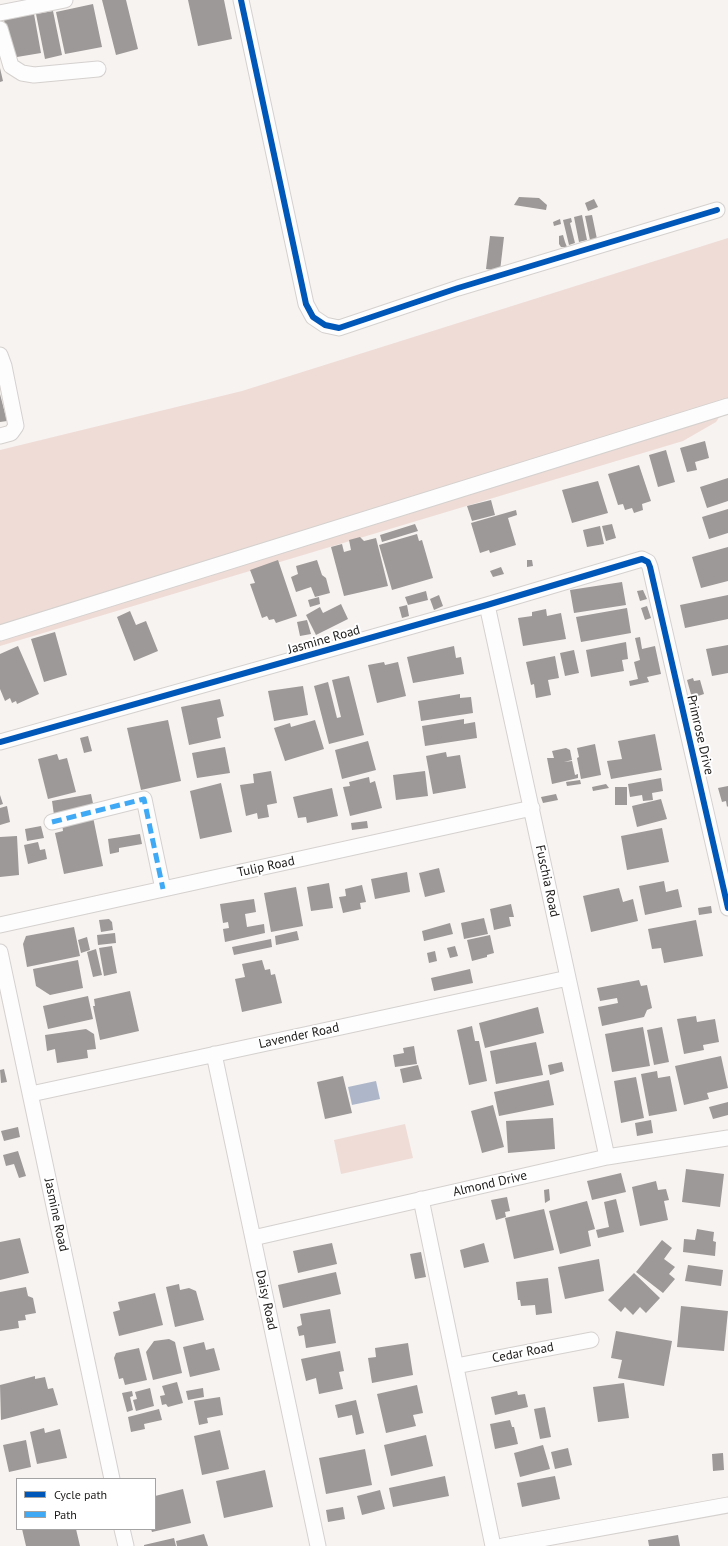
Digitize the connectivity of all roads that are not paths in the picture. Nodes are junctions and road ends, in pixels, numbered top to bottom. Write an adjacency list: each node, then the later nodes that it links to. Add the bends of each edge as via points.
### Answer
1 (65, 0): 3 (street)
2 (241, 0): 6 (street, via 306,304 313,317 324,326 339,328 458,288)
3 (0, 13)
4 (0, 29): 5 (street, via 11,66 22,73 34,75)
5 (98, 69)
6 (717, 210)
7 (0, 355): 9 (street, via 16,426 11,433)
8 (728, 406): 12 (street)
9 (0, 436)
10 (650, 567): 11 (street, Jasmine Road, via 648,562 642,559); 17 (street, Primrose Drive)
11 (487, 605): 13 (street, Jasmine Road); 14 (street, Fuschia Road)
12 (0, 633)
13 (0, 742)
14 (532, 808): 16 (street, Tulip Road); 20 (street, Fuschia Road)
15 (52, 822): 16 (street, via 144,799)
16 (163, 889): 18 (street, Tulip Road)
17 (728, 908)
18 (0, 925)
19 (0, 952): 22 (street, Jasmine Road)
20 (568, 978): 21 (street, Lavender Road); 24 (street, Fuschia Road)
21 (214, 1054): 22 (street, Lavender Road); 26 (street, Daisy Road)
22 (31, 1094): 29 (street, Jasmine Road)
23 (728, 1138): 24 (street, Almond Drive)
24 (607, 1157): 25 (street, Almond Drive)
25 (421, 1199): 26 (street, Almond Drive); 28 (street)
26 (253, 1238): 33 (street, Daisy Road)
27 (591, 1340): 28 (street, Cedar Road)
28 (456, 1366): 34 (street)
29 (112, 1478)
30 (728, 1505): 35 (street)
31 (122, 1530): 32 (street)
32 (126, 1546)
33 (318, 1546)
34 (493, 1546)
35 (503, 1546)

